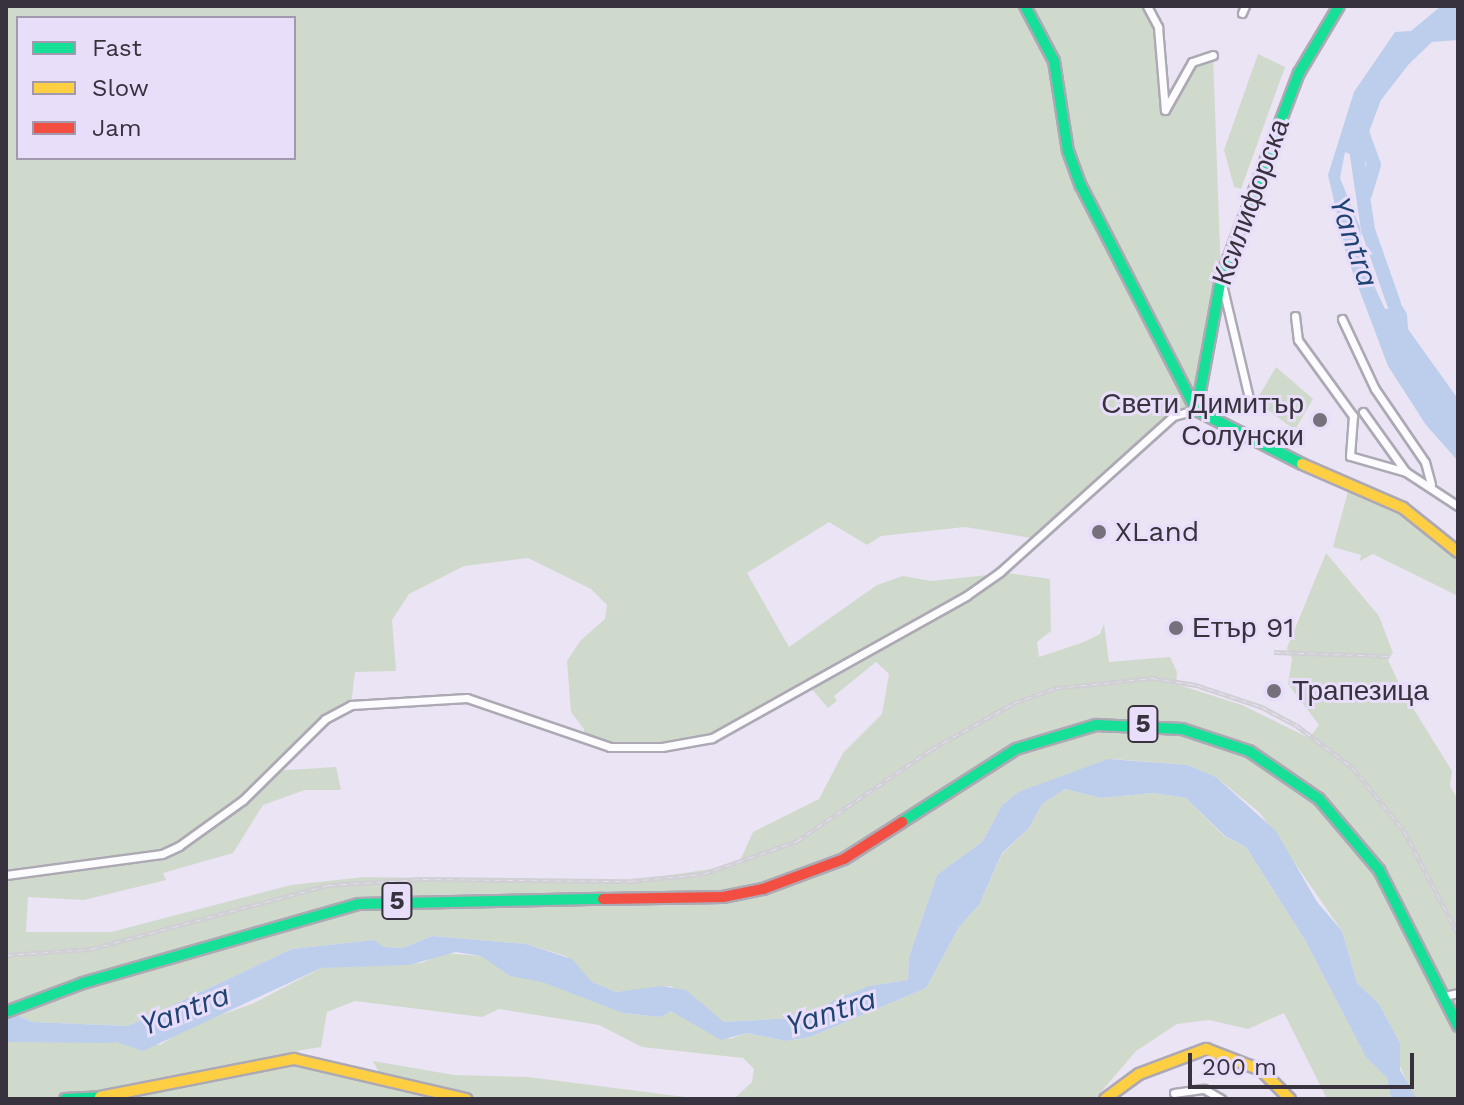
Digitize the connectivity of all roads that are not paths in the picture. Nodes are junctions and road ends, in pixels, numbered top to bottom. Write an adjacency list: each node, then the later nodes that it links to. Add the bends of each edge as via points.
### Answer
1 (1025, 6): 9 (street, via 1054,61 1068,151 1081,186)
2 (1147, 6): 4 (street, via 1158,27 1165,110 1186,68)
3 (1339, 6): 5 (street, Ксилифорска, via 1299,73)
4 (1213, 55)
5 (1221, 278): 8 (street); 9 (street, Ксилифорска)
6 (1295, 316): 11 (street, via 1298,340 1353,416 1350,456)
7 (1342, 319): 12 (street, via 1375,389 1425,462)
8 (1250, 402)
9 (1196, 410): 14 (street, via 1326,476 1403,508); 15 (street, via 1173,416 1000,572 966,596 712,738 662,747 610,747 467,698 351,705 325,719 243,800 179,846 162,854)
10 (1363, 412): 11 (street)
11 (1406, 472): 12 (street)
12 (1431, 484): 13 (street)
13 (1458, 506)
14 (1458, 552)
15 (6, 875)
16 (1458, 993): 17 (street)
17 (1444, 996): 18 (street, 5, via 1379,870 1319,799 1249,751 1182,729 1141,724 1096,725 1016,749 844,859 763,889 723,897 358,904 83,983); 19 (street, 5)
18 (6, 1012)
19 (1458, 1026)
20 (1174, 1093): 25 (street, via 1204,1089)
21 (94, 1098): 22 (street); 23 (street, via 294,1059)
22 (65, 1099)
23 (466, 1099)
24 (1105, 1099): 26 (street, via 1139,1074 1206,1049 1261,1070)
25 (1221, 1099)
26 (1290, 1099)

